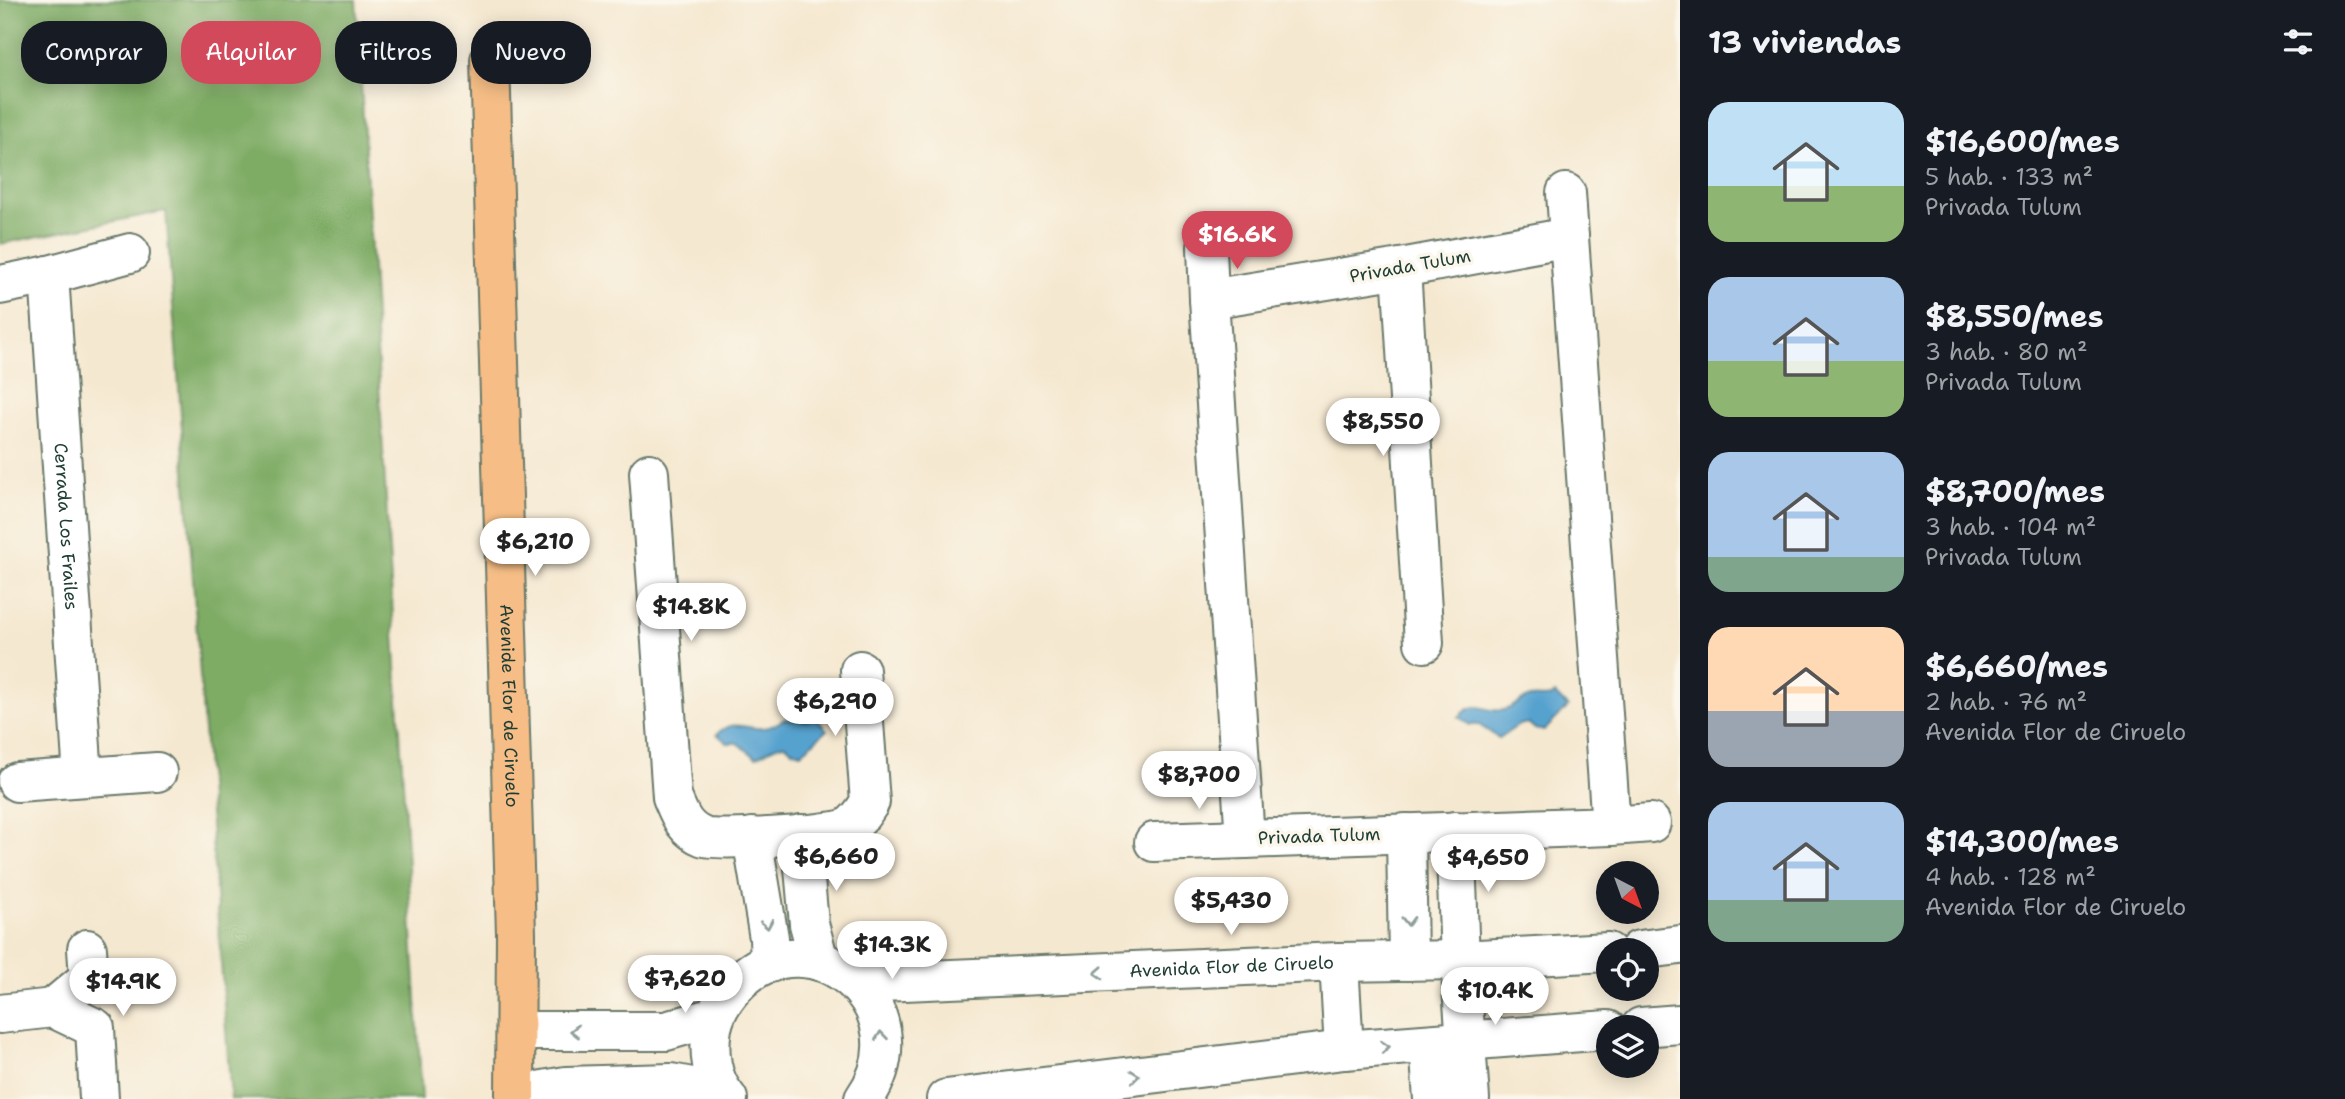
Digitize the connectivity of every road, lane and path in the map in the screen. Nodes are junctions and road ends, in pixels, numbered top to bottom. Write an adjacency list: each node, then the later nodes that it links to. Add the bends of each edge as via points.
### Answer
1 (491, 84): 39 (main road, Avenide Flor de Ciruelo)
2 (1566, 193): 3 (street)
3 (1569, 237): 6 (street, Privada Tulum); 17 (street)
4 (1207, 247): 9 (street)
5 (130, 253): 7 (street)
6 (1401, 268): 9 (street, Privada Tulum); 11 (street)
7 (49, 275): 8 (street); 14 (street, Cerrada Los Frailes)
8 (0, 285)
9 (1209, 299): 22 (street, Privada Tulum)
10 (649, 473): 21 (street, via 672,797 684,825 706,839)
11 (1424, 643)
12 (860, 670): 20 (street, via 870,802 846,829)
13 (157, 772): 14 (street)
14 (83, 777): 15 (street)
15 (17, 782)
16 (1651, 823): 17 (street, Privada Tulum)
17 (1611, 825): 18 (street, Privada Tulum)
18 (1455, 831): 19 (street, Privada Tulum); 28 (street)
19 (1406, 833): 22 (street, Privada Tulum); 30 (street, Privada Tulum, one-way to 30)
20 (800, 834): 21 (street); 29 (street, via 809,924)
21 (752, 838): 32 (street, one-way to 32)
22 (1245, 839): 23 (street)
23 (1154, 842)
24 (1680, 946): 25 (street)
25 (1659, 948)
26 (88, 949): 34 (street, via 89,978)
27 (1596, 953): 28 (street, Avenida Flor de Ciruelo)
28 (1461, 960): 30 (street, Avenida Flor de Ciruelo); 41 (street)
29 (819, 961): 32 (street); 33 (street)
30 (1408, 961): 31 (street, Avenida Flor de Ciruelo)
31 (1339, 962): 33 (street, Avenida Flor de Ciruelo, one-way to 33); 42 (street)
32 (770, 963): 36 (street, via 746,975 727,994)
33 (858, 983): 46 (street, one-way to 33, via 883,1058 883,1031 874,1005)
34 (53, 1009): 35 (street); 45 (street, via 95,1028)
35 (0, 1014)
36 (715, 1017): 39 (street, one-way to 39, via 666,1031); 43 (street, via 712,1069)
37 (1680, 1024): 38 (street)
38 (1659, 1026)
39 (516, 1031): 44 (main road, Avenide Flor de Ciruelo)
40 (1596, 1031): 41 (street)
41 (1447, 1043): 42 (street, one-way to 41); 48 (street); 49 (street)
42 (1345, 1050): 47 (street, one-way to 42)
43 (725, 1096): 44 (street, via 671,1083 566,1086)
44 (515, 1097)
45 (99, 1099)
46 (864, 1099)
47 (946, 1099)
48 (1433, 1099)
49 (1470, 1099)

